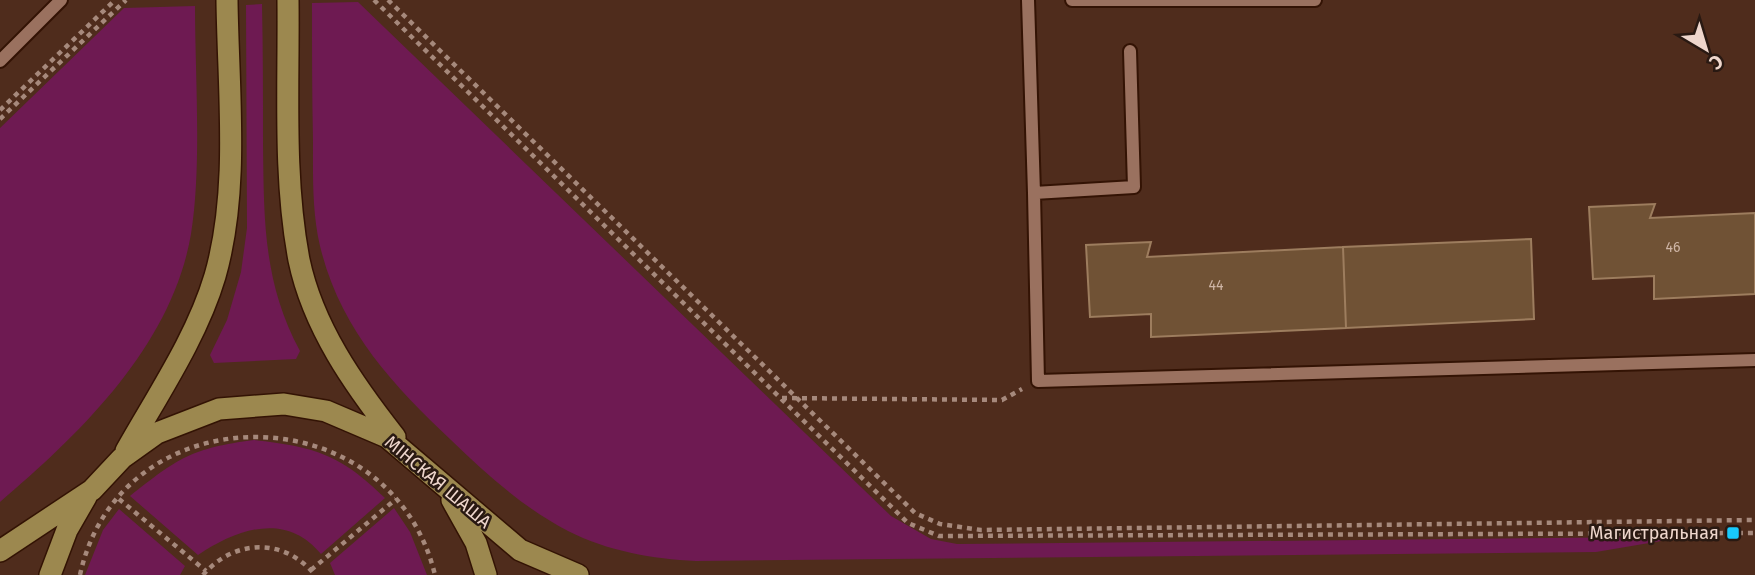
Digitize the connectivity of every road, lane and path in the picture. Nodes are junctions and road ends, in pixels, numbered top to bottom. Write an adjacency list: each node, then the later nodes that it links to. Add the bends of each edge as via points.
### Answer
1 (61, 0): 12 (lane)
2 (115, 0): 13 (path)
3 (126, 0): 14 (path)
4 (228, 0): 21 (main road, via 229,174 215,277 199,317)
5 (288, 0): 20 (main road, via 289,163 300,262 323,327 352,381)
6 (374, 0): 18 (path)
7 (388, 0): 19 (path)
8 (1028, 0): 15 (lane)
9 (1072, 0): 10 (lane)
10 (1315, 0)
11 (1130, 51): 15 (lane, via 1134,187)
12 (0, 61)
13 (0, 110)
14 (0, 119)
15 (1034, 193): 17 (lane)
16 (1755, 360): 17 (lane)
17 (1038, 381): 19 (path, via 1002,400)
18 (780, 397): 19 (path); 26 (path, via 908,523 939,536)
19 (798, 399): 25 (path, via 915,513 940,524 981,530)
20 (412, 455): 21 (main road, МІНСКАЯ ШАША, via 368,426 327,411 262,404 219,409 187,419); 33 (main road, via 465,520); 34 (main road, МІНСКАЯ ШАША, via 520,551)
21 (122, 458): 22 (main road, МІНСКАЯ ШАША)
22 (92, 490): 27 (main road, МІНСКАЯ ШАША); 30 (main road, via 67,530)
23 (119, 499): 24 (path, via 142,477 188,449 214,440 269,435 296,439 347,458); 28 (path); 31 (path, via 92,541)
24 (396, 499): 29 (path); 32 (path, via 421,536)
25 (1755, 520)
26 (1755, 533)
27 (0, 551)
28 (204, 573): 29 (path, via 228,553 261,546 293,555)
29 (313, 573)
30 (50, 575)
31 (80, 575)
32 (435, 575)
33 (486, 575)
34 (578, 575)

